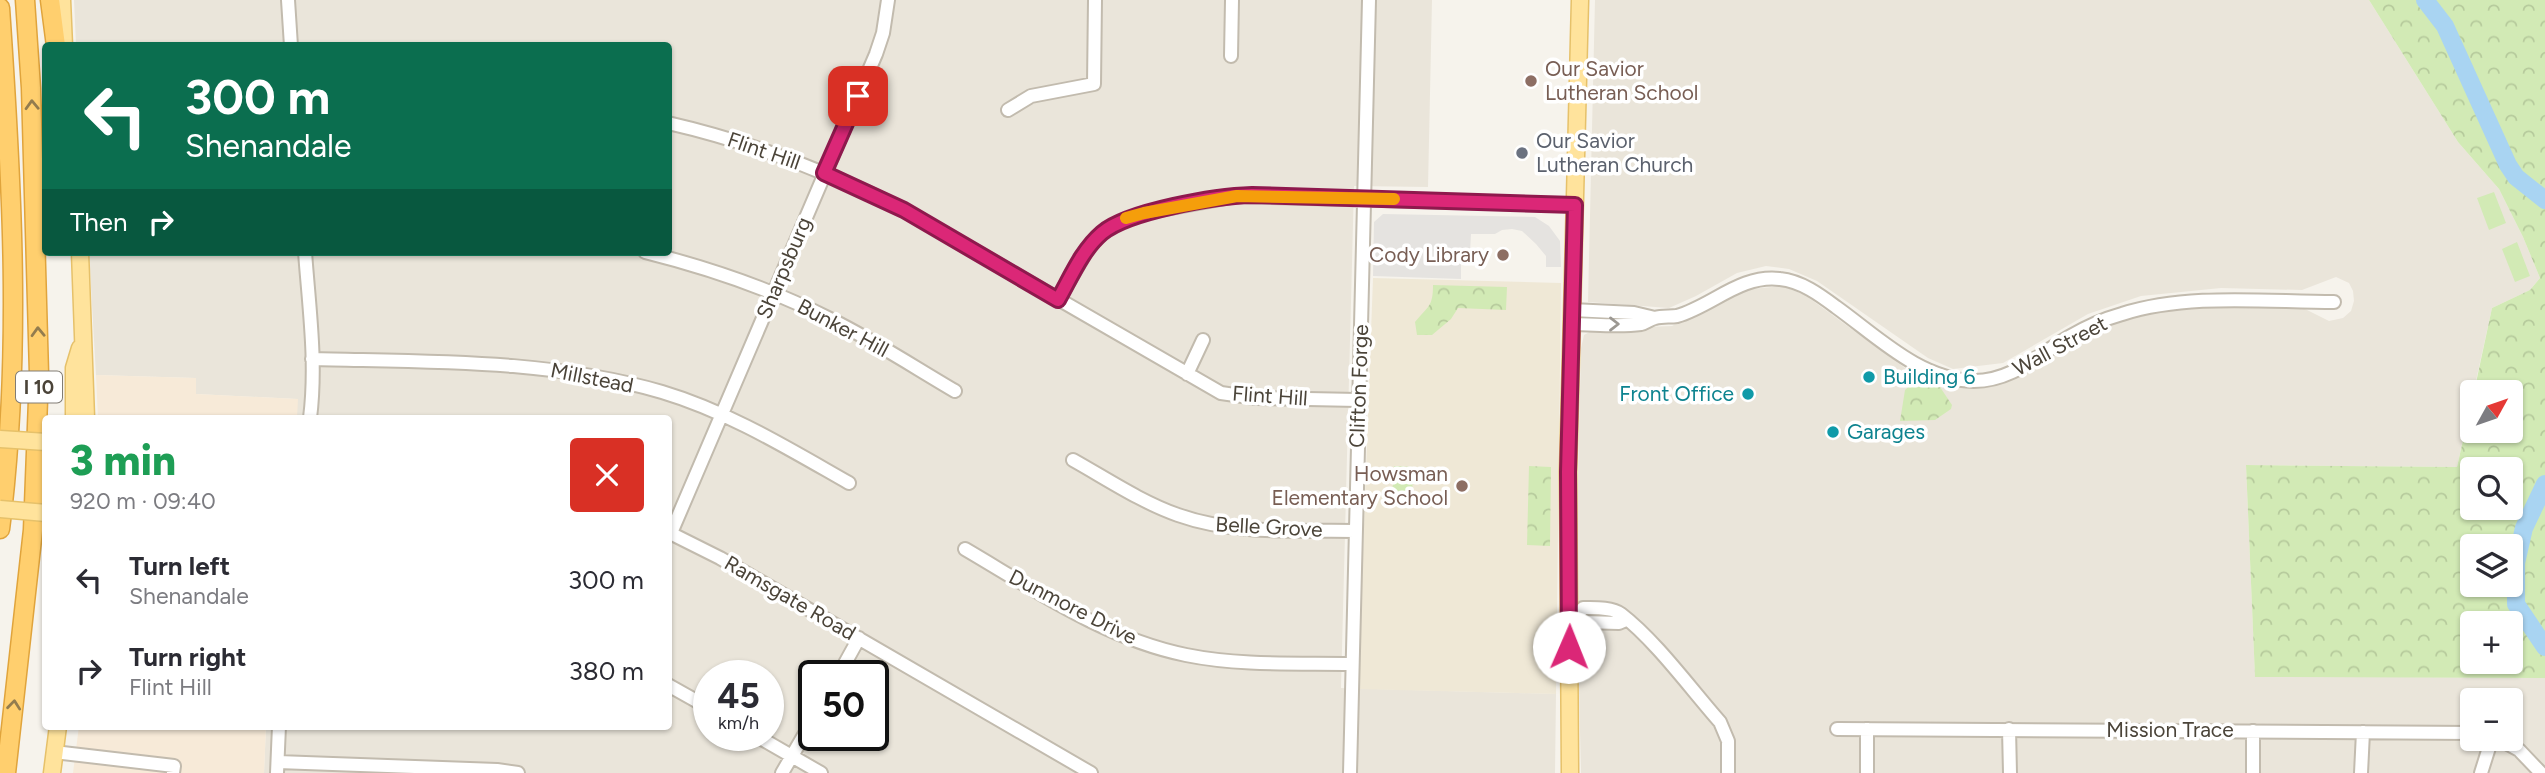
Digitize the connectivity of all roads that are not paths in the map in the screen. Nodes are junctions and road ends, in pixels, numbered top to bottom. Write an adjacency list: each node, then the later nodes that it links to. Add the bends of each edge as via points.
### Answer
1 (25, 0): 73 (highway, I 10, one-way to 1, via 33,530 39,374)
2 (50, 0): 11 (highway)
3 (62, 0): 12 (main road)
4 (288, 0): 13 (street)
5 (888, 0): 17 (street, Sharpsburg, via 876,54)
6 (1095, 0): 15 (street, via 1094,84 1031,96)
7 (1232, 0): 14 (street)
8 (1369, 0): 18 (street, Clifton Forge)
9 (1580, 0): 19 (main road)
10 (0, 8): 27 (highway, I 10, via 13,230)
11 (55, 42)
12 (64, 42)
13 (291, 42)
14 (1231, 55)
15 (1008, 110)
16 (672, 124): 17 (street, Flint Hill, via 748,144)
17 (824, 173): 23 (street, Sharpsburg); 24 (street, Flint Hill, via 904,210)
18 (1364, 198): 19 (street); 24 (street, via 1237,196 1135,215 1095,240); 34 (street, Clifton Forge)
19 (1575, 205): 26 (main road)
20 (80, 256): 28 (main road)
21 (304, 256): 31 (street)
22 (661, 256): 23 (street, Bunker Hill)
23 (773, 293): 33 (street, Bunker Hill, via 833,320); 38 (street, Sharpsburg)
24 (1058, 300): 32 (street, Flint Hill)
25 (2334, 302): 26 (street, Wall Street, via 2194,301 2151,306 2096,323 2017,371 1975,381 1922,368 1822,296 1780,278 1748,283 1689,312 1643,324)
26 (1572, 317): 50 (main road, via 1568,472)
27 (13, 327): 30 (highway); 46 (highway, I 10, via 11,418)
28 (84, 335): 35 (main road, via 74,368); 36 (main road)
29 (1203, 340): 32 (street)
30 (0, 354)
31 (313, 359): 37 (street); 38 (street, Millstead, via 560,370 663,393)
32 (1187, 374): 34 (street, Flint Hill, via 1221,393 1239,396)
33 (955, 391)
34 (1358, 400): 47 (street, Clifton Forge)
35 (74, 415)
36 (86, 415)
37 (310, 415)
38 (721, 415): 42 (street, Millstead); 45 (street, Sharpsburg)
39 (0, 439): 40 (main road, bridge)
40 (42, 442)
41 (1073, 460): 47 (street, Belle Grove, via 1156,507 1201,522)
42 (849, 483)
43 (0, 509): 44 (main road, bridge)
44 (42, 513)
45 (672, 527)
46 (0, 530)
47 (1355, 531): 54 (street, Clifton Forge)
48 (672, 533): 52 (street, Ramsgate Road)
49 (965, 550): 54 (street, Dunmore Drive, via 1080,615 1149,646 1222,661)
50 (1577, 617): 51 (street, via 1584,608 1597,608 1619,613); 51 (street, via 1586,629); 80 (main road)
51 (1626, 620): 81 (street, via 1720,722 1728,741)
52 (859, 638): 53 (street); 78 (street, Ramsgate Road)
53 (847, 660)
54 (1352, 664): 79 (street, Clifton Forge)
55 (672, 687): 56 (street)
56 (693, 699)
57 (1837, 729): 58 (street, Mission Trace)
58 (1867, 729): 59 (street, Mission Trace); 82 (street)
59 (2009, 729): 62 (street, Mission Trace); 83 (street)
60 (57, 730): 69 (main road)
61 (279, 730): 71 (street)
62 (2253, 731): 63 (street, Mission Trace); 84 (street)
63 (2363, 732): 64 (street, Mission Trace); 85 (street)
64 (2460, 733)
65 (798, 746): 70 (street)
66 (783, 751): 70 (street)
67 (2489, 751): 86 (street)
68 (2520, 751): 87 (street)
69 (54, 752): 72 (street); 74 (main road)
70 (792, 756): 76 (street); 77 (street)
71 (278, 768): 75 (street)
72 (174, 770)
73 (6, 773)
74 (52, 773)
75 (518, 773)
76 (782, 773)
77 (821, 773)
78 (1091, 773)
79 (1350, 773)
80 (1570, 773)
81 (1728, 773)
82 (1867, 773)
83 (2010, 773)
84 (2253, 773)
85 (2361, 773)
86 (2481, 773)
87 (2541, 773)

